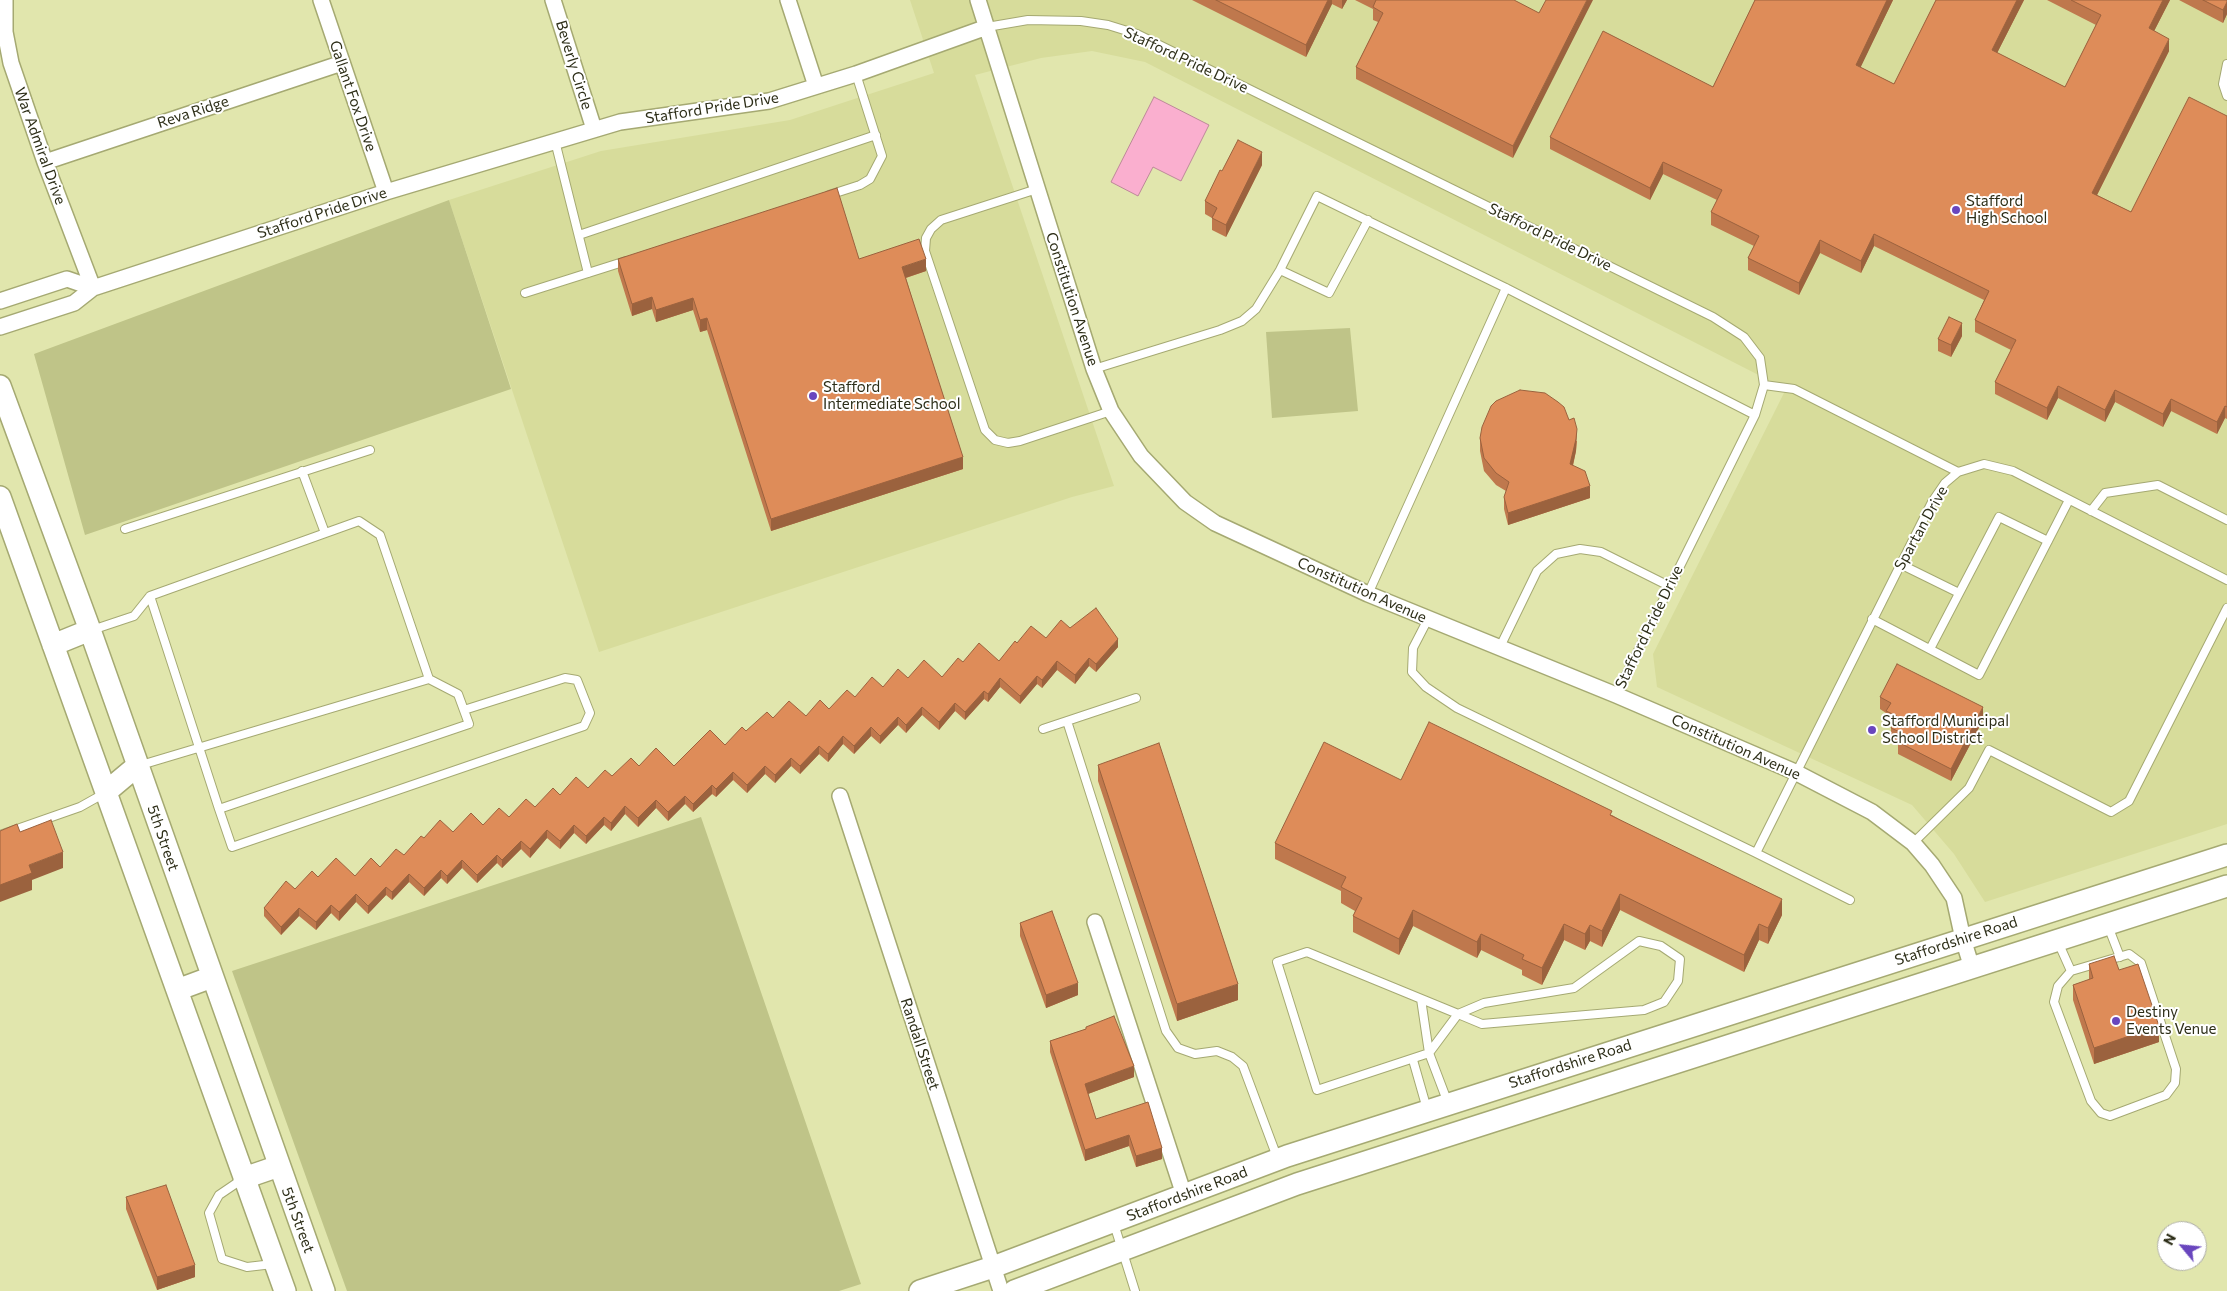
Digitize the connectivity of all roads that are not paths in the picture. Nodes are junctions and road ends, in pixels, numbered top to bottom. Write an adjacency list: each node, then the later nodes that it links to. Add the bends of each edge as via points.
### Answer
1 (5, 0): 15 (street, War Admiral Drive, via 5,32 11,63)
2 (321, 0): 7 (street, Gallant Fox Drive)
3 (553, 0): 12 (street, Beverly Circle)
4 (788, 0): 10 (street)
5 (978, 0): 6 (street, Constitution Avenue)
6 (987, 27): 9 (street, Stafford Pride Drive); 16 (street, Constitution Avenue); 30 (lane, Stafford Pride Drive, via 1028,20 1081,20 1137,34 1714,318 1744,337 1760,358)
7 (342, 63): 15 (street, Reva Ridge); 17 (street, Gallant Fox Drive)
8 (2227, 64): 11 (lane, via 2222,84)
9 (856, 74): 10 (street, Stafford Pride Drive); 13 (lane)
10 (816, 86): 12 (street, Stafford Pride Drive, via 769,101 620,122)
11 (2227, 96)
12 (594, 129): 14 (street, Stafford Pride Drive)
13 (876, 135): 18 (lane, via 882,156 870,179); 20 (lane)
14 (555, 141): 17 (street, Stafford Pride Drive); 20 (lane)
15 (45, 162): 24 (street, War Admiral Drive)
16 (1037, 189): 29 (street, Constitution Avenue); 32 (lane, via 941,220 926,238 925,251 986,430 995,440 1020,441)
17 (386, 192): 24 (street, Stafford Pride Drive)
18 (823, 198)
19 (1368, 220): 22 (lane, via 1329,293); 22 (lane, via 1317,196); 25 (lane)
20 (579, 235): 23 (lane)
21 (635, 258): 23 (lane)
22 (1280, 270): 29 (lane, via 1256,309 1242,321)
23 (588, 273): 26 (lane)
24 (92, 288): 27 (street, via 67,279); 28 (street, Stafford Pride Drive, via 74,303)
25 (1506, 288): 33 (lane); 48 (lane)
26 (525, 293)
27 (0, 300)
28 (0, 327)
29 (1094, 370): 32 (street, Constitution Avenue)
30 (1764, 385): 33 (lane, Stafford Pride Drive); 36 (lane, via 1794,389)
31 (0, 386): 53 (main road, 5th Street)
32 (1111, 411): 48 (street, Constitution Avenue, via 1141,456 1186,502 1215,523)
33 (1755, 415): 46 (lane, Stafford Pride Drive)
34 (370, 450): 35 (lane)
35 (302, 471): 41 (lane); 42 (lane)
36 (1958, 472): 38 (lane, Spartan Drive, via 1984,464 2003,468); 44 (lane, Spartan Drive, via 1945,483 1932,502)
37 (0, 497): 54 (main road)
38 (2069, 500): 39 (lane, Spartan Drive); 43 (lane)
39 (2091, 511): 40 (lane, via 2105,493 2158,485); 45 (lane, Spartan Drive)
40 (2227, 520)
41 (125, 529)
42 (325, 533): 49 (lane); 57 (lane, via 359,521 380,534)
43 (2048, 541): 47 (lane, via 1999,517); 56 (lane, via 1979,675)
44 (1900, 564): 47 (lane); 52 (lane, Spartan Drive)
45 (2227, 580)
46 (1669, 586): 55 (lane, via 1601,552 1580,549 1556,554 1537,571); 58 (lane, Stafford Pride Drive)
47 (1959, 593): 56 (lane)
48 (1368, 594): 51 (street, Constitution Avenue)
49 (150, 596): 53 (lane, via 134,616); 63 (lane)
50 (2227, 608): 70 (lane, via 2129,801 2111,812 1989,750 1969,788)
51 (1428, 619): 55 (street, Constitution Avenue); 71 (lane, via 1414,648 1412,672 1426,687 1457,708)
52 (1872, 619): 56 (lane); 65 (lane, Spartan Drive)
53 (90, 630): 54 (main road); 64 (main road, 5th Street)
54 (53, 645): 66 (main road)
55 (1499, 649): 58 (street, Constitution Avenue)
56 (1930, 649)
57 (429, 679): 60 (lane, via 458,694); 63 (lane)
58 (1616, 695): 65 (street, Constitution Avenue)
59 (1136, 698): 61 (lane)
60 (464, 710): 68 (lane, via 468,724); 68 (lane, via 564,678 577,680 590,713 584,726 232,846)
61 (1067, 720): 62 (lane); 90 (lane, via 1166,1031 1178,1048 1195,1054 1217,1051 1243,1066)
62 (1043, 729)
63 (200, 749): 64 (lane); 68 (lane)
64 (137, 766): 66 (main road); 82 (main road, 5th Street)
65 (1795, 772): 70 (street, Constitution Avenue, via 1872,812); 71 (lane, Spartan Drive)
66 (106, 792): 69 (lane, via 80,807); 83 (main road)
67 (840, 796): 97 (street, Randall Street)
68 (219, 810)
69 (0, 835)
70 (1913, 843): 77 (street, Constitution Avenue, via 1954,898)
71 (1756, 853): 74 (lane)
72 (2227, 855): 77 (main road, Staffordshire Road)
73 (2227, 886): 76 (main road, Staffordshire Road)
74 (1850, 900)
75 (1095, 922): 93 (street)
76 (2107, 924): 78 (main road, Staffordshire Road); 79 (lane)
77 (1963, 939): 80 (street, Constitution Avenue); 88 (main road, Staffordshire Road)
78 (2057, 940): 80 (main road, Staffordshire Road); 81 (lane)
79 (2120, 957): 81 (lane); 81 (lane, via 2129,954 2141,963 2176,1069 2175,1083 2166,1095 2110,1116 2101,1113 2091,1101 2054,1002 2058,986)
80 (1972, 968): 95 (main road, Staffordshire Road, via 1297,1184)
81 (2071, 971)
82 (212, 977): 83 (main road); 91 (main road, 5th Street)
83 (177, 990): 92 (main road)
84 (1421, 999): 85 (lane); 86 (lane); 87 (lane, via 1307,952 1277,962 1317,1090)
85 (1458, 1014): 85 (lane, via 1482,1024 1644,1010 1664,1002 1678,981 1680,959 1661,946 1640,941 1574,988 1484,1003); 86 (lane)
86 (1430, 1053): 87 (lane); 88 (lane)
87 (1413, 1060): 89 (lane)
88 (1449, 1104): 89 (main road, Staffordshire Road)
89 (1428, 1110): 90 (main road, Staffordshire Road)
90 (1278, 1159): 93 (main road, Staffordshire Road)
91 (279, 1166): 92 (main road); 98 (main road, 5th Street)
92 (244, 1178): 96 (main road); 96 (lane, via 219,1195 209,1213 222,1259 247,1267)
93 (1184, 1195): 94 (main road, Staffordshire Road)
94 (1113, 1222): 95 (lane); 97 (main road, Staffordshire Road)
95 (1122, 1250): 102 (main road, Staffordshire Road); 103 (lane)
96 (275, 1264): 99 (main road)
97 (993, 1267): 100 (main road, Staffordshire Road); 101 (street, Randall Street)
98 (321, 1290)
99 (285, 1291)
100 (920, 1291)
101 (1001, 1291)
102 (1014, 1291)
103 (1135, 1291)

